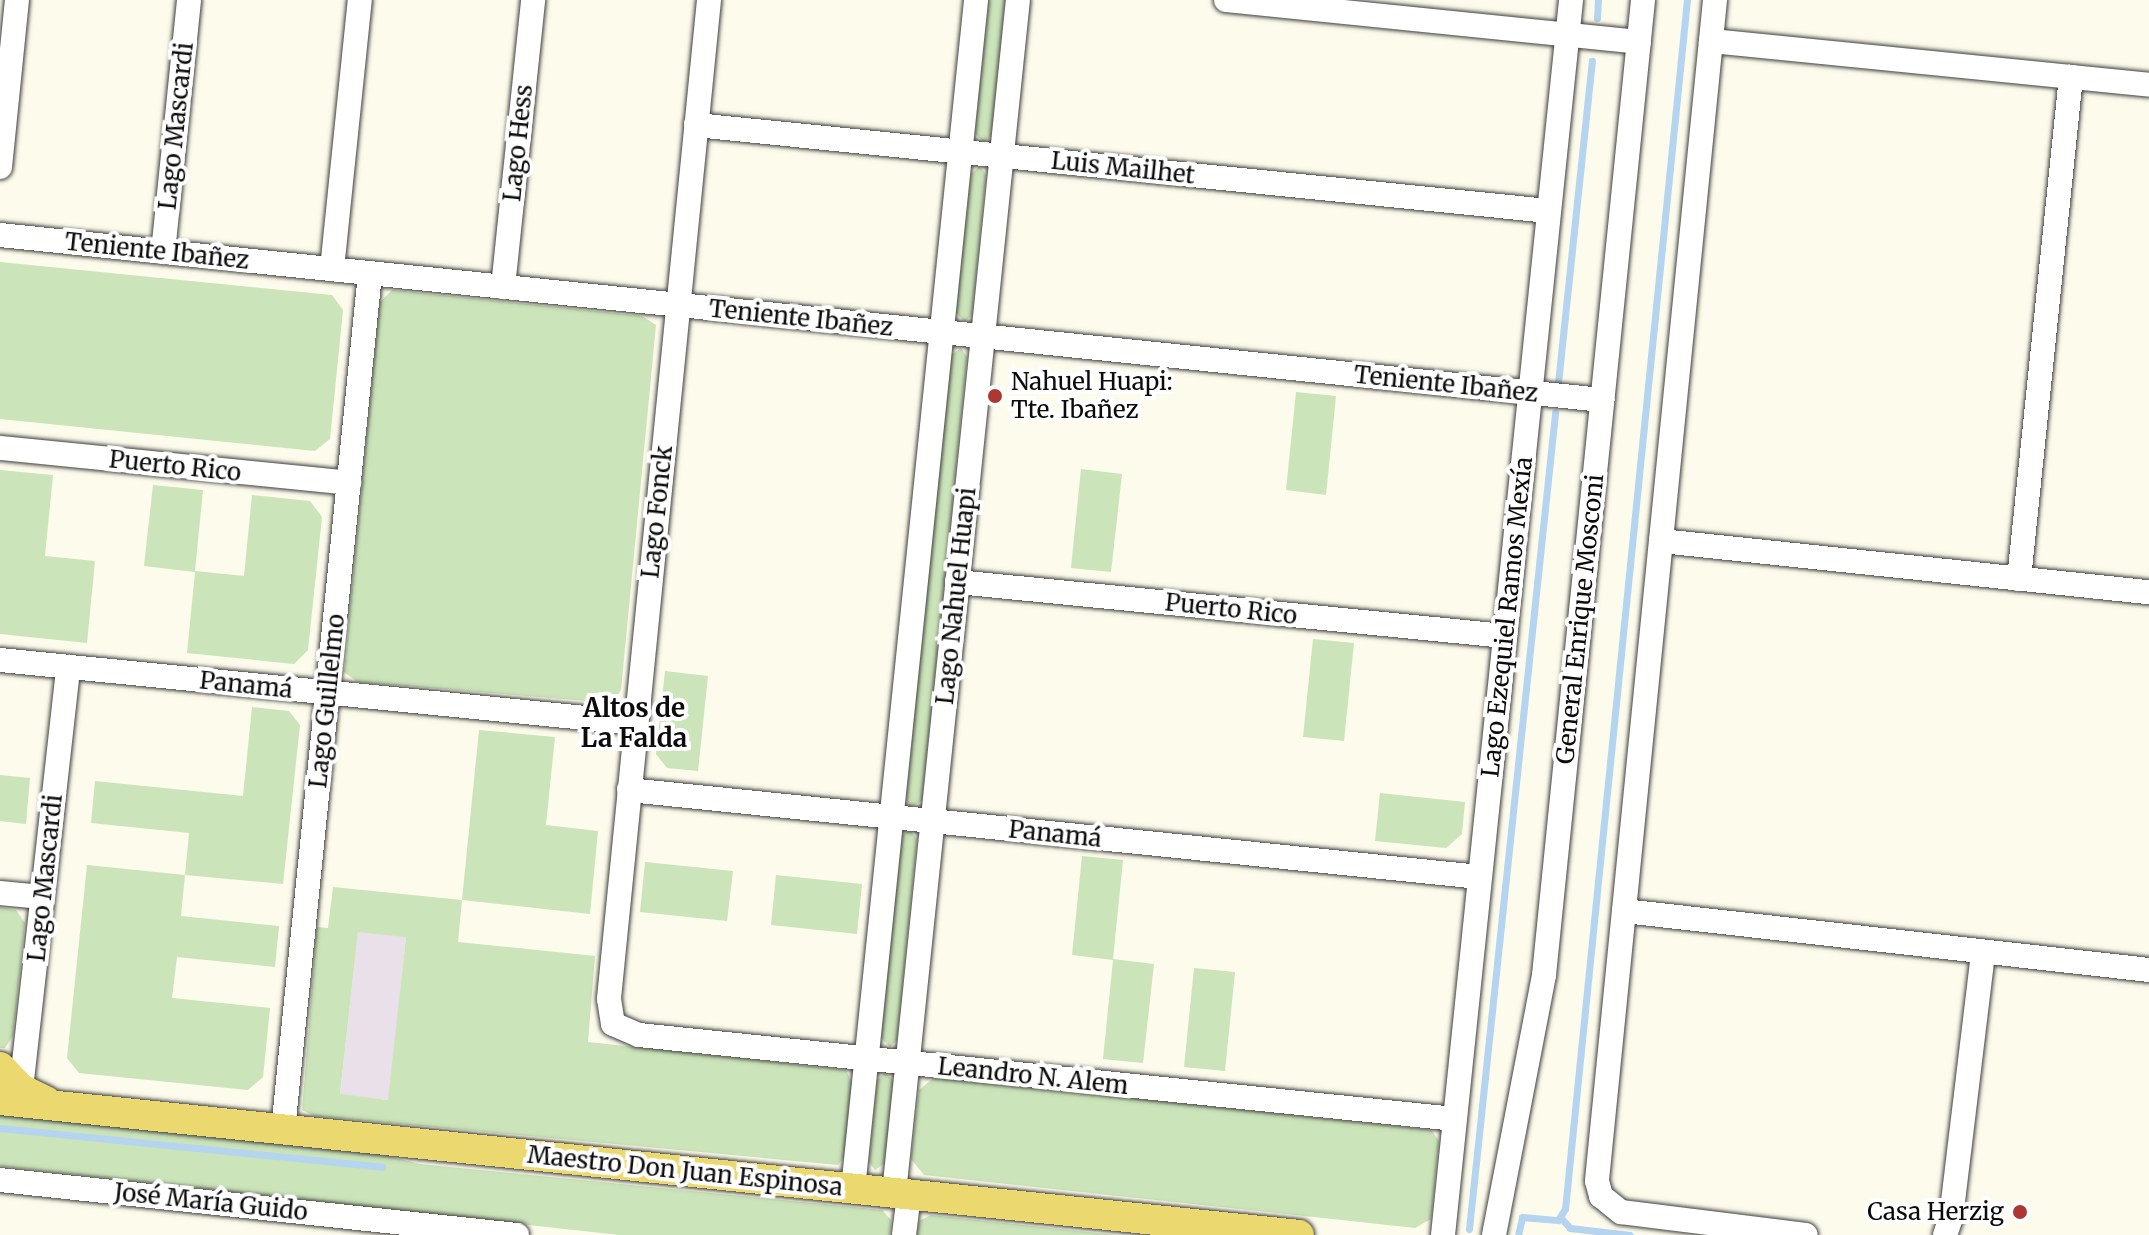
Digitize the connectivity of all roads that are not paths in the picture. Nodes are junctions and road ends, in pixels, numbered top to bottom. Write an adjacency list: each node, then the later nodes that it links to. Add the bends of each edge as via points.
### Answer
1 (17, 0): 20 (street)
2 (189, 0): 23 (street, Lago Mascardi)
3 (360, 0): 24 (street)
4 (533, 0): 26 (street, Lago Hess)
5 (709, 0): 17 (street, Lago Fonck)
6 (976, 0): 18 (street, Lago Nahuel Huapi)
7 (1018, 0): 19 (street, Lago Nahuel Huapi)
8 (1226, 0): 12 (street)
9 (1571, 0): 12 (street, Lago Ezequiel Ramos Mexía)
10 (1643, 0): 14 (street, General Enrique Mosconi)
11 (1715, 0): 13 (street)
12 (1567, 35): 14 (street); 21 (street, Lago Ezequiel Ramos Mexía)
13 (1711, 41): 15 (street); 34 (street)
14 (1639, 42): 31 (street, General Enrique Mosconi)
15 (2071, 77): 16 (street); 35 (street)
16 (2149, 85)
17 (696, 125): 18 (street, Luis Mailhet); 27 (street, Lago Fonck)
18 (961, 152): 19 (street, Luis Mailhet); 28 (street, Lago Nahuel Huapi)
19 (1002, 156): 21 (street, Luis Mailhet); 29 (street, Lago Nahuel Huapi)
20 (0, 167)
21 (1549, 211): 30 (street, Lago Ezequiel Ramos Mexía)
22 (0, 235): 23 (street, Teniente Ibañez)
23 (163, 252): 24 (street, Teniente Ibañez)
24 (332, 269): 25 (street, Teniente Ibañez)
25 (370, 273): 26 (street, Teniente Ibañez); 33 (street, Lago Guillelmo)
26 (503, 287): 27 (street, Teniente Ibañez)
27 (678, 305): 28 (street, Teniente Ibañez); 42 (street, Lago Fonck)
28 (942, 332): 29 (street, Teniente Ibañez); 44 (street, Lago Nahuel Huapi)
29 (983, 336): 30 (street, Teniente Ibañez); 36 (street, Lago Nahuel Huapi)
30 (1530, 393): 31 (street, Teniente Ibañez); 38 (street, Lago Ezequiel Ramos Mexía)
31 (1603, 400): 67 (street, General Enrique Mosconi, via 1542,991)
32 (0, 448): 33 (street, Puerto Rico)
33 (349, 483): 41 (street, Lago Guillelmo)
34 (1661, 541): 35 (street); 49 (street)
35 (2019, 579): 37 (street)
36 (957, 582): 38 (street, Puerto Rico); 45 (street, Lago Nahuel Huapi)
37 (2149, 592)
38 (1505, 636): 46 (street, Lago Ezequiel Ramos Mexía)
39 (0, 660): 40 (street, Panamá)
40 (68, 667): 41 (street, Panamá); 48 (street, Lago Mascardi)
41 (328, 693): 42 (street, Panamá); 58 (street, Lago Guillelmo)
42 (636, 723): 43 (street, Lago Fonck)
43 (629, 790): 44 (street, Panamá); 52 (street, Lago Fonck, via 609,999)
44 (892, 817): 45 (street, Panamá); 53 (street, Lago Nahuel Huapi)
45 (933, 821): 46 (street, Panamá); 54 (street, Lago Nahuel Huapi)
46 (1480, 877): 57 (street, Lago Ezequiel Ramos Mexía)
47 (0, 893): 48 (street)
48 (42, 897): 56 (street, Lago Mascardi)
49 (1624, 911): 50 (street); 68 (street, via 1598,1173 1601,1196 1630,1214)
50 (1983, 952): 51 (street); 69 (street)
51 (2149, 970)
52 (613, 1024): 53 (street, Leandro N. Alem, via 639,1035)
53 (867, 1058): 54 (street, Leandro N. Alem); 60 (street, Lago Nahuel Huapi)
54 (908, 1063): 57 (street, Leandro N. Alem); 61 (street, Lago Nahuel Huapi)
55 (0, 1067): 56 (main road, Maestro Don Juan Espinosa)
56 (11, 1094): 58 (main road, Maestro Don Juan Espinosa, via 71,1108)
57 (1455, 1119): 66 (street, Lago Ezequiel Ramos Mexía)
58 (283, 1130): 60 (main road, Maestro Don Juan Espinosa)
59 (0, 1180): 62 (street, José María Guido)
60 (853, 1189): 61 (main road, Maestro Don Juan Espinosa)
61 (901, 1194): 64 (street, Lago Nahuel Huapi); 65 (main road, Maestro Don Juan Espinosa)
62 (377, 1228): 63 (street, José María Guido)
63 (517, 1235)
64 (904, 1235)
65 (1299, 1235)
66 (1443, 1235)
67 (1494, 1235)
68 (1806, 1235)
69 (1945, 1235)

